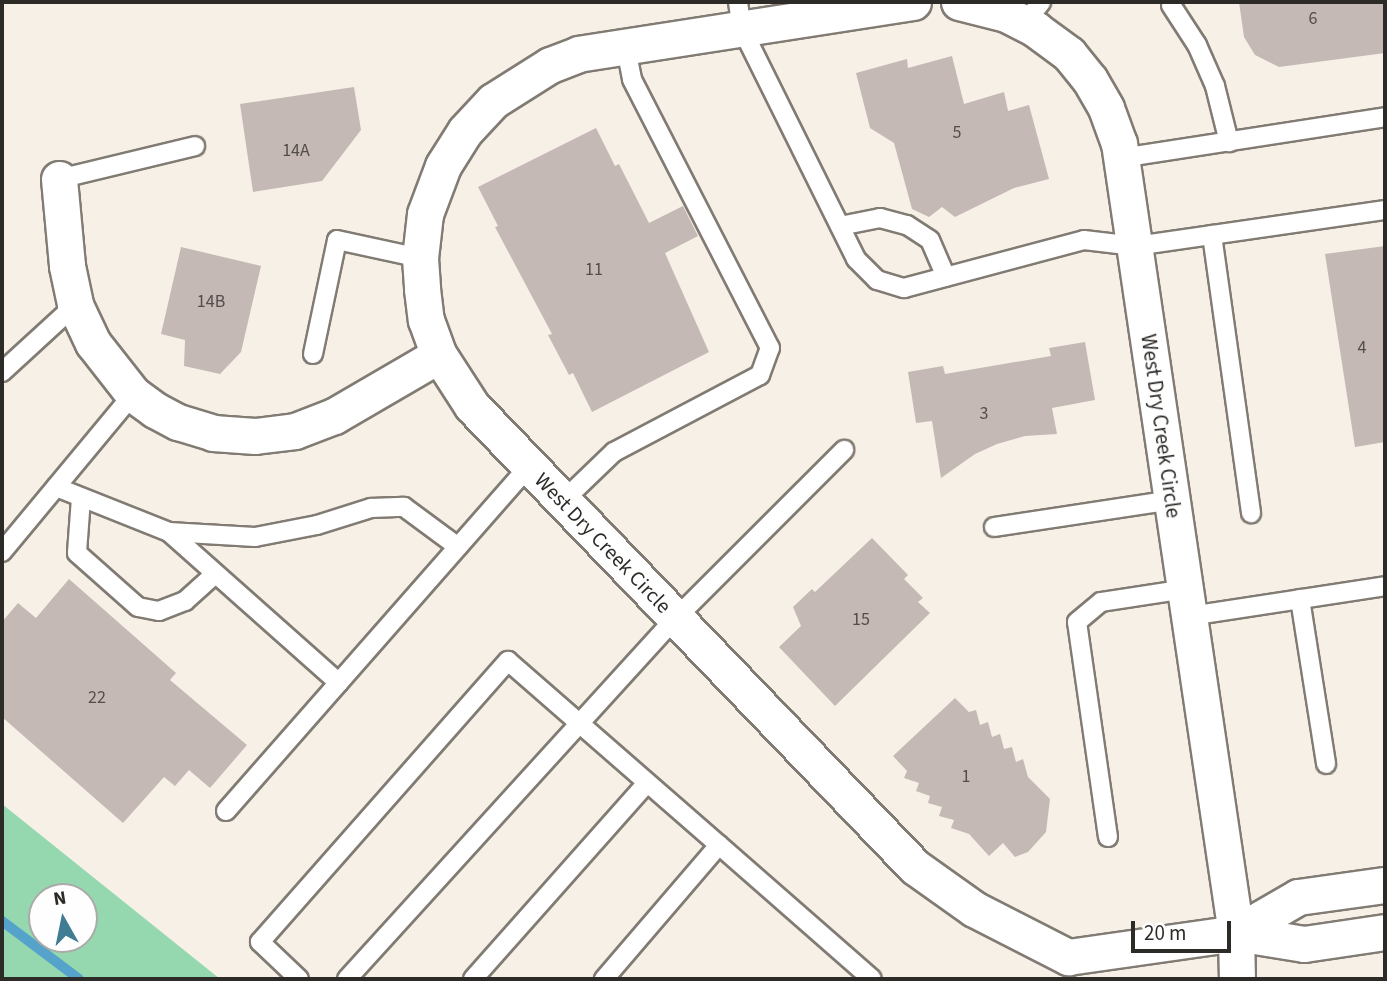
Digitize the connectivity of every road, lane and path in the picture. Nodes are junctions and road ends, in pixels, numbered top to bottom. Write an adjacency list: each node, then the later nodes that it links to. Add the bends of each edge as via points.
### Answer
1 (913, 2): 5 (street, West Dry Creek Circle)
2 (959, 2): 4 (street, West Dry Creek Circle)
3 (1171, 5): 8 (lane, via 1197,45 1215,86)
4 (1032, 13): 10 (street, West Dry Creek Circle, via 1090,80 1106,108)
5 (740, 15): 6 (street, West Dry Creek Circle); 13 (lane)
6 (626, 47): 16 (street, West Dry Creek Circle, via 579,54 550,65 493,101 465,131 443,166 425,214); 28 (lane, via 632,79 770,348 760,375 614,452)
7 (1385, 117): 8 (lane)
8 (1229, 142): 10 (lane)
9 (195, 146): 11 (lane)
10 (1121, 158): 15 (street, West Dry Creek Circle)
11 (59, 179): 18 (street)
12 (1385, 210): 14 (lane)
13 (841, 226): 17 (lane, via 880,218 906,225 930,240); 17 (lane, via 856,259 877,280 904,288)
14 (1212, 234): 15 (lane); 29 (lane)
15 (1135, 246): 17 (lane, via 1084,240); 27 (street, West Dry Creek Circle)
16 (420, 258): 19 (lane, via 337,240); 20 (street, West Dry Creek Circle, via 426,320)
17 (946, 277)
18 (75, 305): 21 (lane); 22 (street, via 93,343)
19 (313, 354)
20 (439, 355): 22 (street, via 334,416 295,431 255,436 214,433 155,410); 24 (street, West Dry Creek Circle, via 472,406)
21 (2, 372)
22 (133, 394): 25 (lane)
23 (844, 450): 38 (lane)
24 (529, 466): 28 (street, West Dry Creek Circle); 32 (lane)
25 (55, 487): 26 (lane); 33 (lane)
26 (81, 498): 31 (lane); 34 (lane, via 77,553 138,607 159,611 184,601)
27 (1172, 500): 30 (lane); 37 (street, West Dry Creek Circle)
28 (563, 501): 38 (street, West Dry Creek Circle)
29 (1251, 513)
30 (993, 527)
31 (169, 532): 32 (lane, via 255,537 371,508 404,506); 34 (lane)
32 (458, 547): 39 (lane)
33 (2, 552)
34 (215, 573): 39 (lane)
35 (1385, 586): 36 (lane)
36 (1300, 599): 37 (lane); 41 (lane)
37 (1188, 603): 44 (lane, via 1101,602 1077,622); 48 (street, West Dry Creek Circle)
38 (676, 618): 40 (lane); 48 (street, West Dry Creek Circle, via 915,867 974,909 1068,957)
39 (339, 683): 43 (lane)
40 (580, 724): 42 (lane); 49 (lane, via 508,661 260,942); 50 (lane)
41 (1326, 765)
42 (647, 783): 45 (lane); 51 (lane)
43 (226, 811)
44 (1108, 837)
45 (719, 845): 52 (lane); 53 (lane)
46 (1385, 885): 48 (street, via 1298,897)
47 (1385, 932): 48 (street, via 1304,944)
48 (1236, 933): 54 (street, West Dry Creek Circle)
49 (299, 979)
50 (347, 979)
51 (473, 979)
52 (604, 979)
53 (872, 979)
54 (1237, 979)

